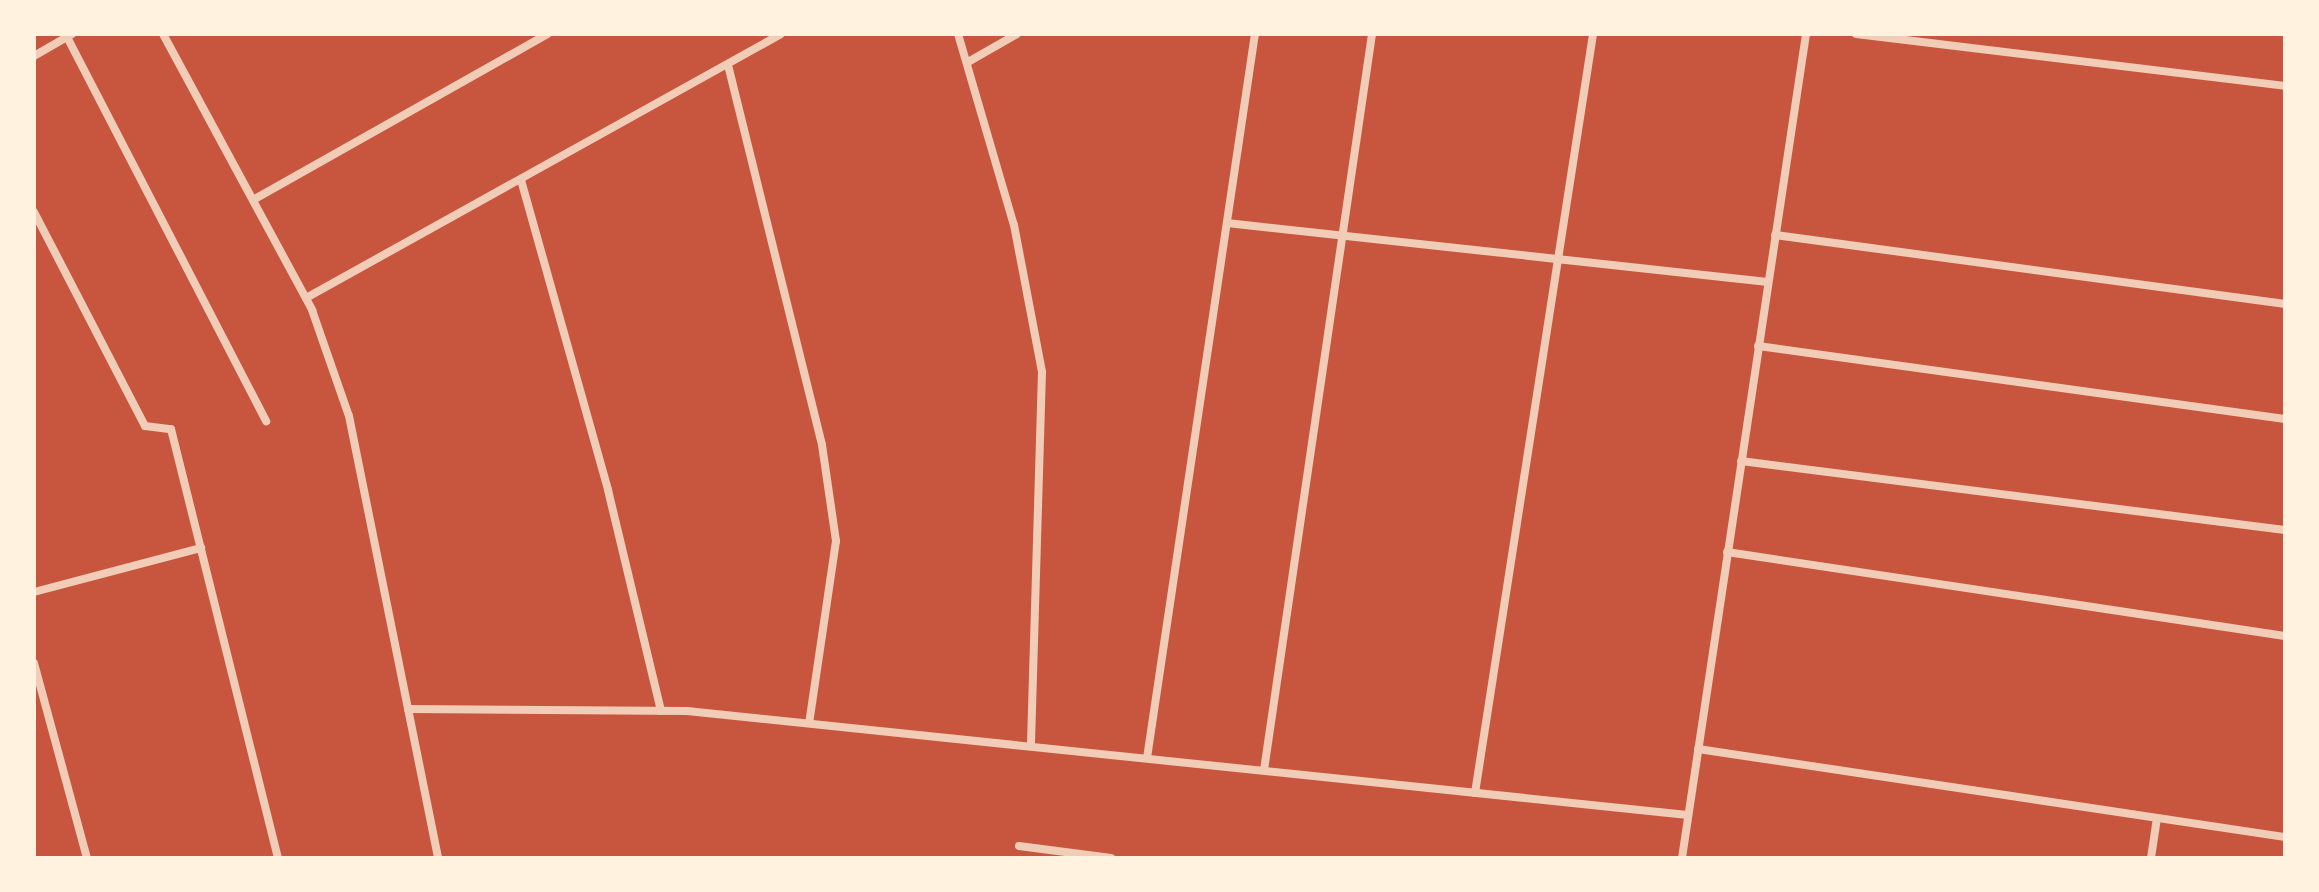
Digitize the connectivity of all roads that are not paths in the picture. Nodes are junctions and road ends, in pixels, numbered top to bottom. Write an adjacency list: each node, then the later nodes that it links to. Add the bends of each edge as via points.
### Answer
1 (163, 34): 17 (street)
2 (548, 34): 17 (street)
3 (781, 34): 14 (street)
4 (958, 34): 13 (street)
5 (1017, 34): 13 (street)
6 (1255, 34): 19 (street)
7 (1372, 34): 21 (street)
8 (1593, 34): 22 (street)
9 (1806, 34): 20 (street)
10 (1856, 34): 15 (street)
11 (70, 35): 12 (street); 28 (street)
12 (34, 56)
13 (968, 62): 39 (street, via 1014,225 1042,372)
14 (728, 65): 16 (street); 38 (street, via 822,445 836,541)
15 (2285, 86)
16 (521, 180): 24 (street); 37 (street, via 608,490)
17 (253, 200): 24 (street)
18 (34, 212): 31 (street, via 145,426 171,429)
19 (1227, 223): 21 (street); 41 (street)
20 (1775, 235): 23 (street); 25 (street)
21 (1342, 236): 22 (street); 42 (street)
22 (1557, 260): 23 (street); 43 (street)
23 (1768, 282): 26 (street)
24 (306, 298): 36 (street, via 349,416)
25 (2285, 304)
26 (1758, 346): 27 (street); 29 (street)
27 (2285, 419)
28 (266, 421)
29 (1741, 461): 30 (street); 32 (street)
30 (2285, 530)
31 (201, 548): 33 (street); 49 (street)
32 (1727, 552): 34 (street); 40 (street)
33 (34, 592)
34 (2285, 636)
35 (34, 663): 48 (street)
36 (408, 709): 37 (street); 50 (street)
37 (661, 711): 38 (street)
38 (809, 723): 39 (street)
39 (1031, 746): 41 (street)
40 (1698, 749): 44 (street); 45 (street)
41 (1147, 758): 42 (street)
42 (1264, 770): 43 (street)
43 (1475, 793): 44 (street)
44 (1688, 815): 52 (street)
45 (2157, 818): 46 (street); 53 (street)
46 (2285, 837)
47 (1019, 846): 51 (street)
48 (87, 858)
49 (278, 858)
50 (438, 858)
51 (1111, 858)
52 (1682, 858)
53 (2151, 858)

